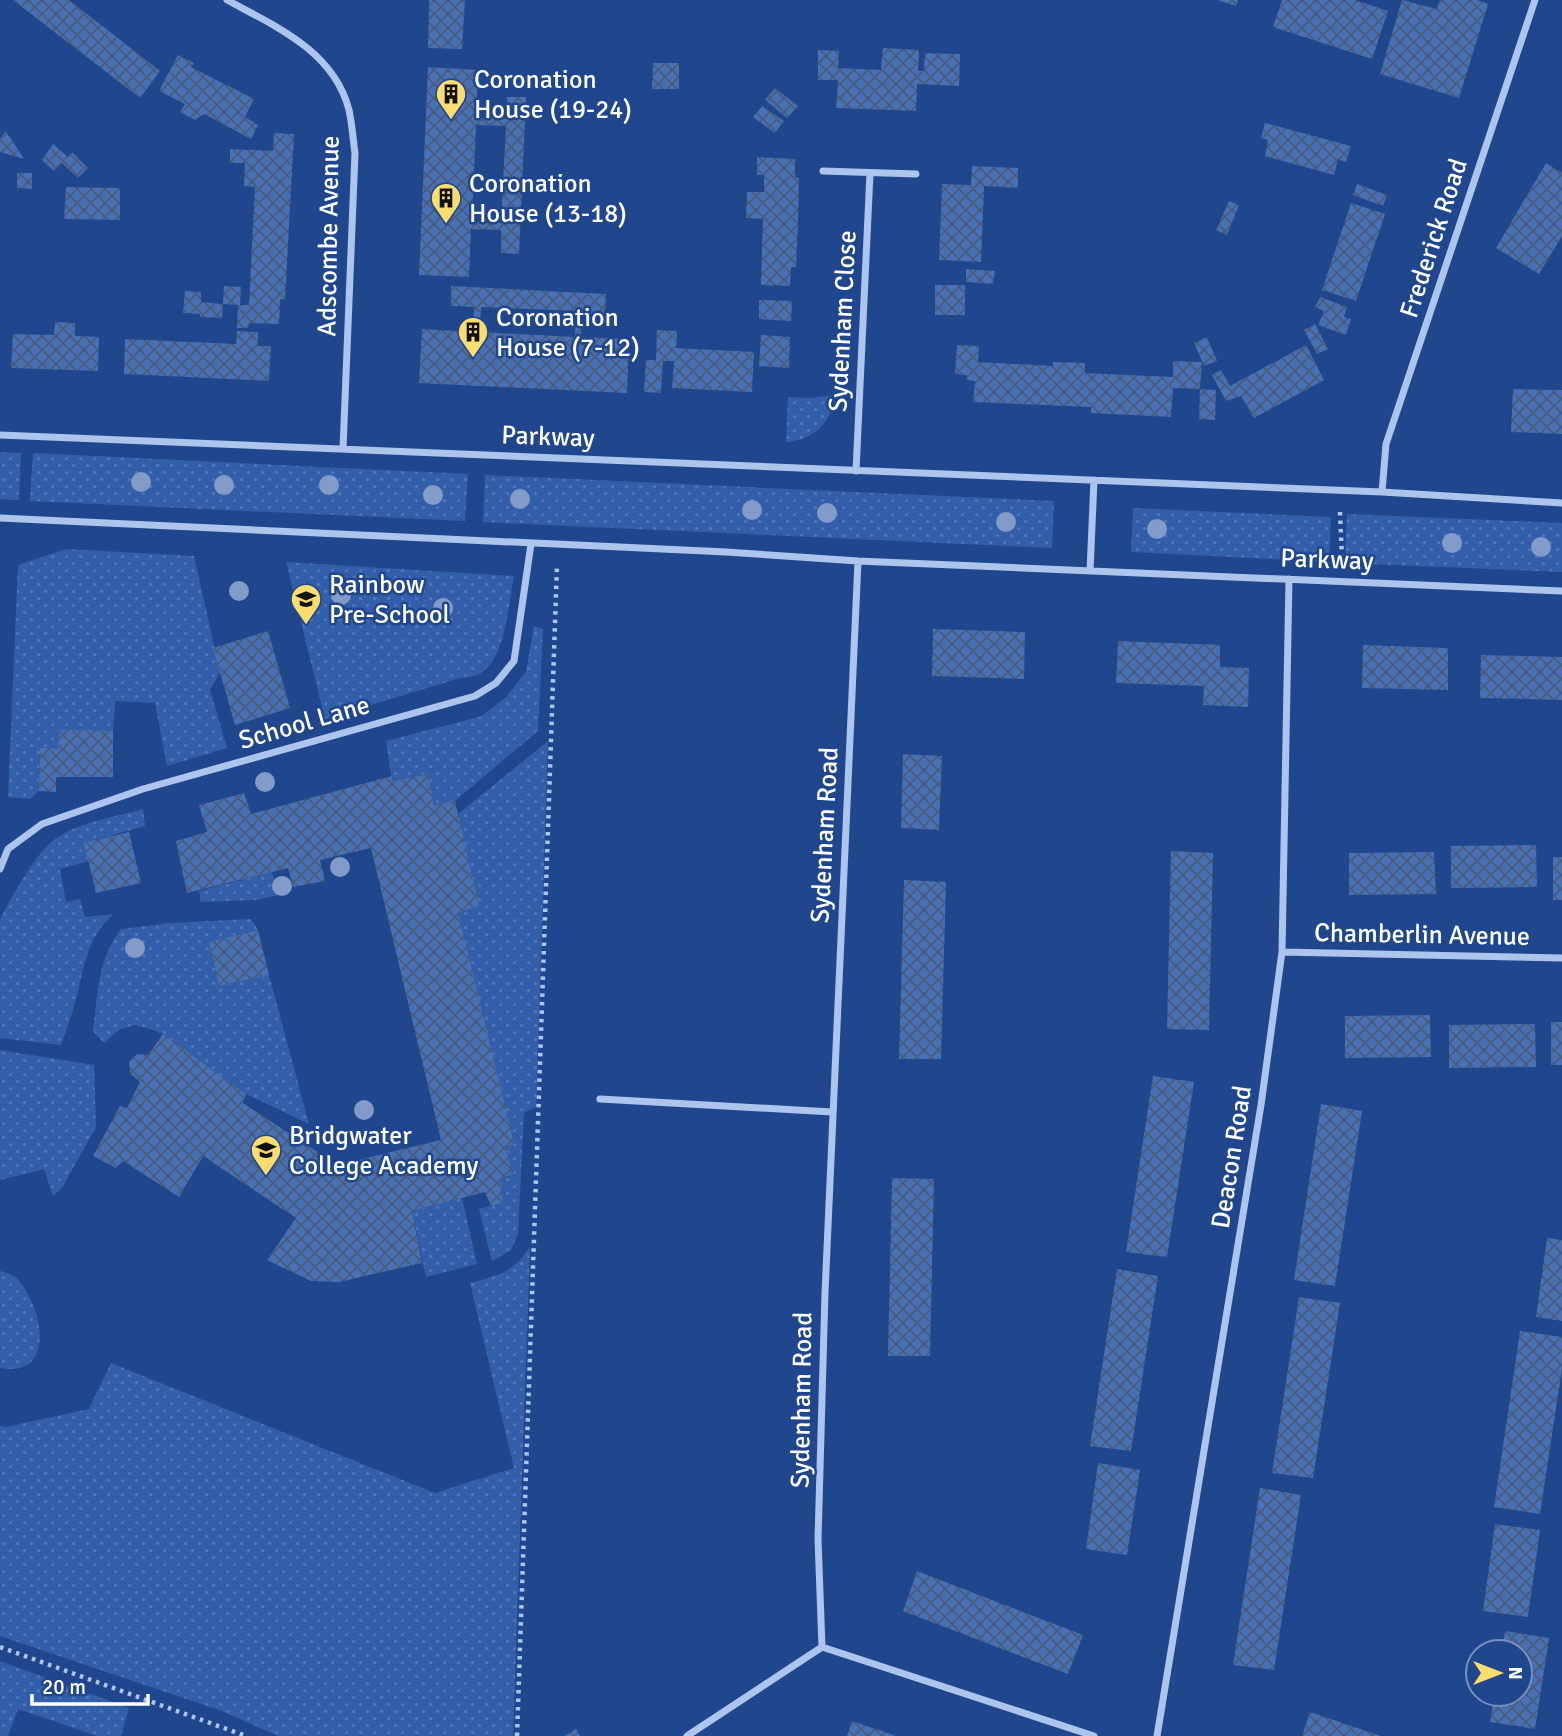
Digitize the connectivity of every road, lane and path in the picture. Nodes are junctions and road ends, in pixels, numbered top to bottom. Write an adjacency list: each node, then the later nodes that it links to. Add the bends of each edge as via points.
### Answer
1 (227, 0): 7 (street, Adscombe Avenue, via 305,45 336,82 348,108 355,153)
2 (1535, 0): 11 (street, Frederick Road, via 1386,444)
3 (823, 171): 4 (street)
4 (870, 173): 5 (street); 8 (street, Sydenham Close)
5 (916, 174)
6 (0, 435): 7 (street, Parkway)
7 (343, 449): 8 (street, Parkway)
8 (856, 471): 9 (street, Parkway)
9 (1094, 481): 10 (street, Parkway); 16 (street)
10 (1339, 491): 11 (street, Parkway); 19 (path)
11 (1382, 492): 12 (street, Parkway)
12 (1562, 503)
13 (0, 518): 14 (street, Parkway)
14 (531, 544): 15 (street, Parkway); 21 (street, School Lane, via 514,661 496,683 475,696 143,789 42,824 8,849)
15 (858, 561): 16 (street, Parkway); 25 (street, Sydenham Road)
16 (1090, 571): 18 (street, Parkway)
17 (557, 574): 29 (path)
18 (1289, 579): 19 (street, Parkway); 22 (street, Deacon Road)
19 (1343, 581): 20 (street, Parkway)
20 (1562, 590)
21 (0, 869)
22 (1282, 953): 23 (street, Chamberlin Avenue); 32 (street, Deacon Road)
23 (1562, 958)
24 (600, 1098): 25 (street)
25 (832, 1112): 27 (street, Sydenham Road, via 818,1539)
26 (0, 1647): 28 (path)
27 (822, 1647): 30 (street); 31 (street)
28 (246, 1736)
29 (517, 1736)
30 (687, 1736)
31 (1094, 1736)
32 (1157, 1736)

